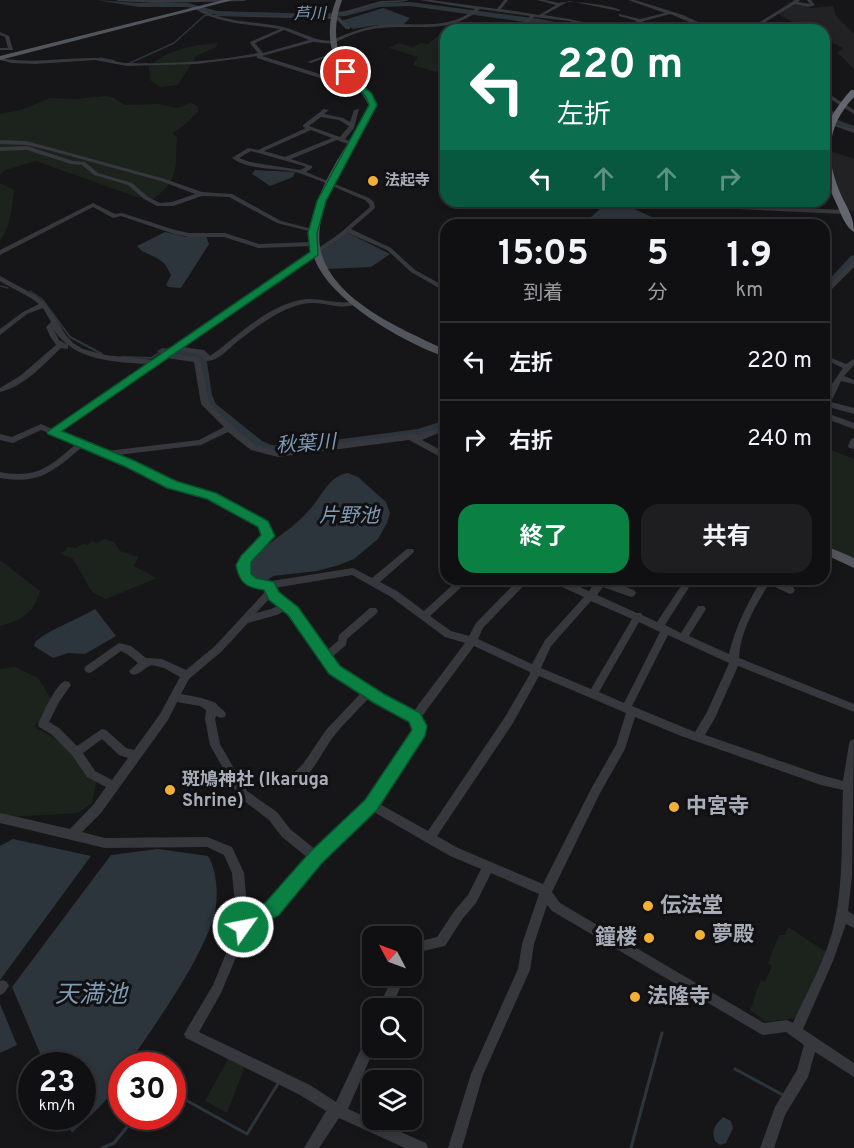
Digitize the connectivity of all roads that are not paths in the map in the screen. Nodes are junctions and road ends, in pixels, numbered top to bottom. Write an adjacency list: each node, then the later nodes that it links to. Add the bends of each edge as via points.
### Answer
1 (118, 0): 12 (street)
2 (229, 0): 3 (street); 16 (main road)
3 (244, 0)
4 (339, 0): 24 (main road)
5 (408, 0): 24 (street, via 381,2)
6 (421, 0): 19 (street)
7 (506, 0): 20 (street)
8 (539, 0): 17 (street)
9 (569, 0): 14 (street); 17 (street)
10 (630, 0): 21 (street)
11 (810, 0): 15 (street, via 813,5 808,6)
12 (133, 1): 13 (street)
13 (183, 1): 16 (street)
14 (581, 1): 28 (street)
15 (793, 1): 36 (street)
16 (200, 4): 23 (street); 43 (main road)
17 (558, 4): 26 (street)
18 (423, 7): 22 (street)
19 (479, 8): 20 (street); 22 (street)
20 (498, 10): 25 (street)
21 (671, 12): 28 (street); 35 (street)
22 (474, 13): 27 (street); 30 (street)
23 (208, 15): 24 (street); 38 (street)
24 (332, 15): 37 (street); 41 (main road)
25 (533, 15): 26 (street); 27 (street)
26 (540, 16): 33 (street)
27 (528, 21): 31 (street); 32 (street)
28 (640, 21): 34 (street)
29 (440, 24): 41 (street, via 377,27)
30 (446, 24)
31 (522, 24)
32 (546, 24)
33 (583, 24)
34 (635, 24)
35 (699, 24)
36 (758, 24)
37 (348, 28)
38 (283, 29): 40 (street); 44 (street, via 252,43)
39 (0, 33): 43 (street, via 7,36 11,49)
40 (312, 41): 41 (street); 44 (street)
41 (334, 42): 42 (main road)
42 (337, 53): 45 (street); 62 (main road, via 346,72 373,105)
43 (1, 54): 44 (street, via 22,64 99,59 125,65)
44 (260, 56): 46 (street, via 326,78)
45 (309, 62)
46 (342, 73)
47 (854, 92): 49 (highway)
48 (830, 98): 49 (street)
49 (842, 104): 52 (street); 55 (highway)
50 (327, 110): 53 (street)
51 (357, 111): 56 (street)
52 (854, 112)
53 (320, 115): 56 (street); 57 (street, via 304,124)
54 (830, 117): 55 (street)
55 (832, 119): 58 (highway); 59 (street)
56 (352, 125): 60 (street)
57 (311, 128): 60 (street); 64 (street)
58 (830, 130)
59 (854, 131)
60 (339, 139): 62 (street); 65 (street)
61 (0, 142): 69 (street, via 50,149)
62 (353, 144): 67 (main road)
63 (0, 149): 69 (street, via 27,148 82,163 96,174 130,184 159,205)
64 (261, 151): 65 (street); 66 (street, via 247,149 235,159)
65 (286, 159): 66 (street, via 310,166)
66 (301, 172): 67 (street)
67 (330, 183): 73 (main road); 74 (street, via 372,203 371,209)
68 (830, 191): 71 (highway)
69 (201, 194): 73 (street, via 230,195 279,222)
70 (737, 207): 71 (street)
71 (844, 212): 72 (highway)
72 (854, 229)
73 (313, 230): 75 (main road)
74 (347, 230): 75 (street); 79 (street, via 389,249 413,272)
75 (314, 249): 76 (street, via 265,247 225,235 182,234 120,214 115,217 93,205); 81 (main road, via 333,283); 88 (street)
76 (0, 254)
77 (854, 263): 80 (street)
78 (0, 278): 82 (street)
79 (440, 287)
80 (830, 288)
81 (355, 303): 87 (main road); 88 (street, via 306,301 284,309 209,359 201,352)
82 (44, 305): 83 (street); 84 (street, via 25,313)
83 (55, 322): 85 (street, via 50,327); 86 (street, via 64,338)
84 (0, 333)
85 (60, 345): 86 (street, via 74,351); 95 (street)
86 (84, 350): 91 (street, via 117,360)
87 (440, 351)
88 (170, 352): 91 (street); 101 (street, via 197,360 205,404)
89 (830, 360): 92 (street)
90 (854, 361): 92 (street)
91 (154, 362): 103 (street)
92 (847, 368): 93 (street)
93 (841, 378): 94 (street); 96 (street)
94 (854, 382)
95 (0, 390)
96 (830, 394)
97 (830, 409): 98 (street)
98 (854, 411)
99 (830, 412): 100 (street)
100 (854, 426)
101 (229, 428): 105 (street, via 254,448 278,454); 109 (street, via 201,442)
102 (440, 430): 105 (street)
103 (52, 432): 104 (street, via 41,427 13,440); 107 (street)
104 (0, 437)
105 (412, 438): 110 (street)
106 (854, 441): 108 (street)
107 (81, 444): 109 (street); 111 (street, via 39,475)
108 (854, 446)
109 (104, 453): 124 (street, via 171,485 211,496 264,524 268,536 245,559 242,571 253,583)
110 (440, 454)
111 (0, 475)
112 (410, 551): 115 (street)
113 (830, 552): 114 (main road)
114 (854, 563)
115 (373, 582): 124 (street, via 349,570); 131 (street)
116 (458, 585): 131 (street)
117 (519, 585): 136 (street, via 479,626)
118 (565, 585): 127 (street)
119 (599, 585): 127 (street)
120 (613, 585): 126 (street)
121 (686, 585): 134 (street)
122 (764, 585): 138 (street, via 740,634)
123 (780, 585): 125 (street)
124 (270, 588): 128 (street); 133 (street)
125 (790, 590)
126 (631, 592)
127 (590, 597): 132 (street); 141 (street, via 548,644)
128 (287, 605): 133 (street); 137 (street)
129 (701, 609): 135 (street)
130 (373, 611): 137 (street)
131 (424, 616): 136 (street, via 448,634)
132 (638, 616): 134 (street); 146 (street)
133 (244, 620): 143 (street)
134 (663, 628): 135 (street); 150 (street)
135 (684, 636): 138 (street)
136 (472, 641): 141 (street); 152 (street)
137 (325, 658): 145 (street, via 334,670)
138 (733, 660): 149 (street); 153 (street)
139 (146, 662): 140 (street, via 128,648 119,647); 142 (street); 143 (street, via 154,661)
140 (90, 669)
141 (535, 670): 146 (street); 163 (street, via 509,720)
142 (134, 671)
143 (186, 676): 147 (street)
144 (66, 686): 155 (street, via 43,724 56,731)
145 (368, 692): 152 (street); 157 (street)
146 (593, 694): 150 (street)
147 (175, 697): 148 (street); 156 (street)
148 (212, 706): 151 (street); 164 (street, via 215,745 243,794)
149 (854, 708)
150 (629, 709): 153 (street); 166 (street, via 621,746)
151 (221, 714)
152 (415, 718): 160 (street, via 420,732)
153 (698, 737): 159 (street)
154 (854, 744): 159 (street)
155 (76, 752): 156 (street, via 102,733 123,752); 158 (street, via 91,774)
156 (136, 756): 158 (street)
157 (291, 783)
158 (112, 785): 162 (street)
159 (852, 787): 167 (street)
160 (371, 805): 163 (street); 164 (street)
161 (0, 818): 162 (street)
162 (71, 836): 169 (street, via 105,843 207,842 219,846 228,851 238,873)
163 (430, 837): 165 (street)
164 (316, 857): 169 (street, via 272,909)
165 (488, 867): 166 (street); 170 (street, via 472,899 441,942)
166 (545, 893): 171 (street, via 556,907 763,1029 787,1026); 178 (street, via 524,970 477,1074)
167 (842, 914): 168 (street); 171 (street, via 833,947)
168 (854, 922)
169 (243, 927): 175 (street, via 217,989 190,1034 298,1086)
170 (422, 946)
171 (796, 1031): 172 (street)
172 (811, 1043): 174 (street); 179 (street, via 803,1072 780,1112)
173 (363, 1058): 175 (street)
174 (854, 1071)
175 (339, 1111): 176 (street, via 331,1116); 177 (street)
176 (311, 1148)
177 (421, 1148)
178 (455, 1148)
179 (766, 1148)

